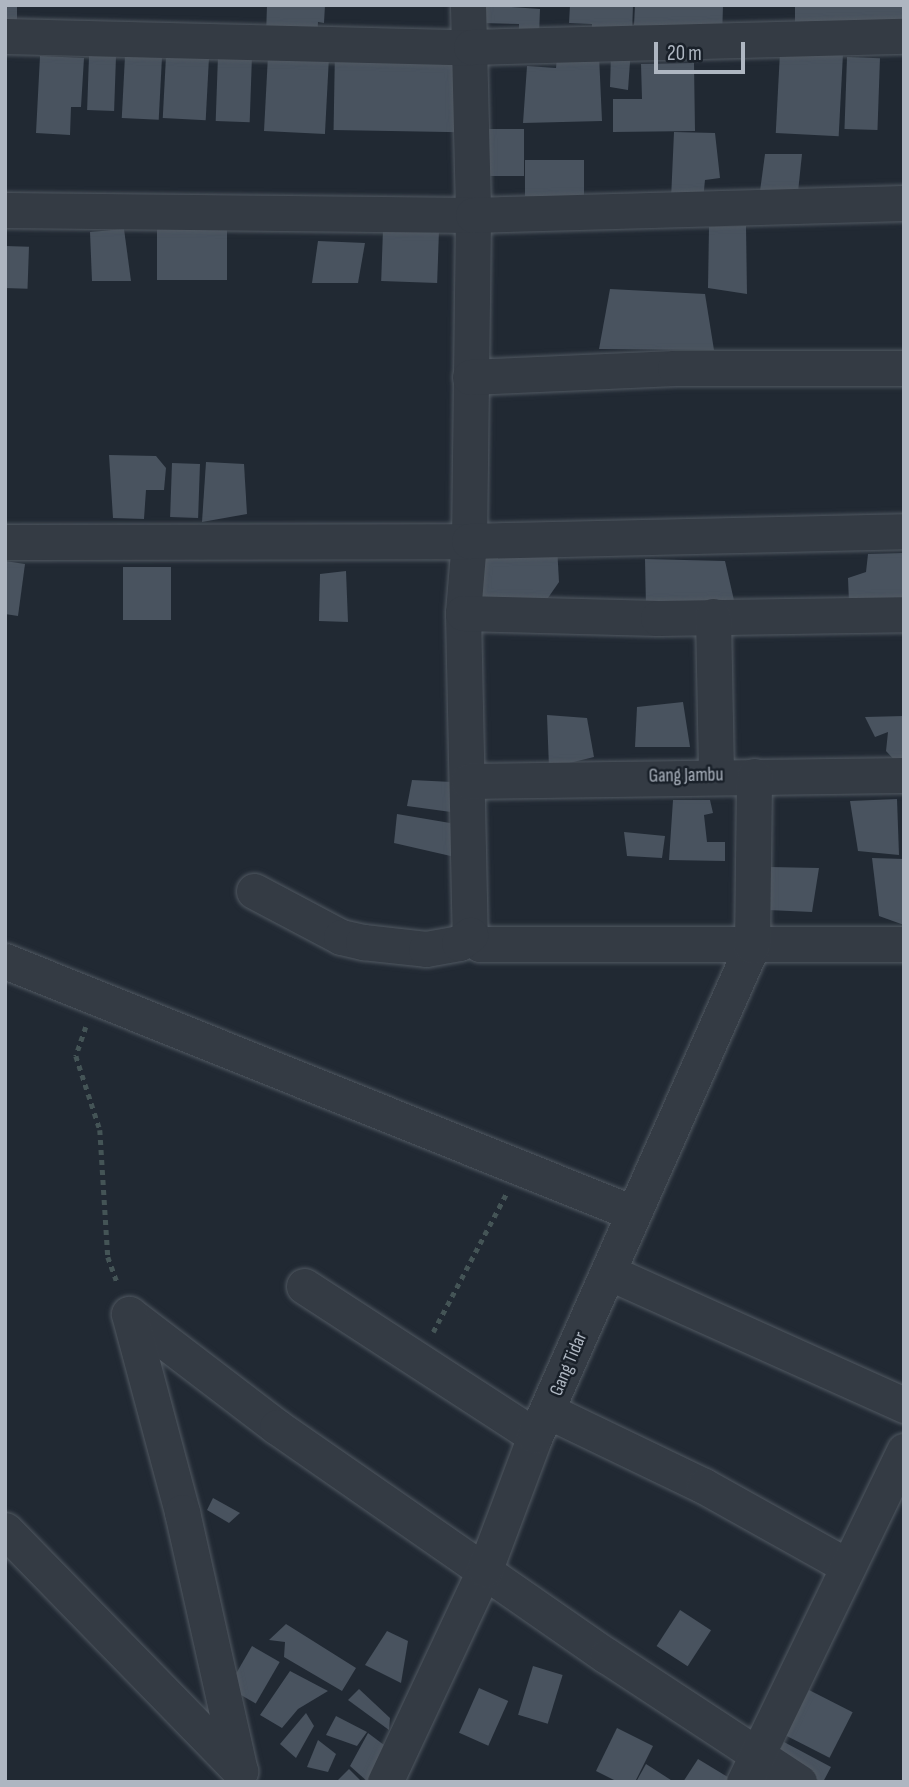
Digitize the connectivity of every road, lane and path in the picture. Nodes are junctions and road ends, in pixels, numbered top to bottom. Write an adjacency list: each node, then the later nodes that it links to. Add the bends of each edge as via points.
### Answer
1 (468, 5): 4 (street)
2 (5, 36): 4 (street)
3 (904, 36): 4 (street)
4 (471, 47): 7 (street)
5 (904, 204): 7 (street)
6 (5, 210): 7 (street)
7 (473, 215): 9 (street)
8 (904, 368): 9 (street, via 675,368)
9 (470, 377): 11 (street)
10 (904, 531): 11 (street)
11 (468, 541): 12 (street); 13 (street)
12 (5, 542)
13 (463, 613): 15 (street); 19 (street)
14 (904, 614): 15 (street)
15 (713, 616): 16 (street)
16 (716, 775): 18 (street, Gang Jambu); 19 (street, Gang Jambu)
17 (904, 775): 18 (street, Gang Jambu)
18 (754, 776): 23 (street)
19 (468, 781): 21 (street)
20 (254, 891): 21 (street, via 341,937 363,942 426,949 459,943)
21 (470, 935): 23 (street, via 480,944)
22 (904, 944): 23 (street)
23 (752, 946): 27 (street, Gang Tidar)
24 (5, 961): 25 (street)
25 (96, 999): 26 (street); 30 (path, via 76,1056 100,1130 108,1257)
26 (519, 1170): 27 (street); 31 (path)
27 (633, 1213): 28 (street, Gang Tidar)
28 (608, 1272): 32 (street); 33 (street, Gang Tidar)
29 (304, 1286): 31 (street)
30 (129, 1314): 37 (street, via 277,1427); 39 (street)
31 (418, 1360): 33 (street)
32 (904, 1405)
33 (541, 1424): 36 (street, via 704,1486); 37 (street, Gang Tidar)
34 (904, 1451): 36 (street)
35 (5, 1531): 39 (street)
36 (847, 1566): 38 (street)
37 (485, 1569): 38 (street, via 673,1700); 40 (street, Gang Tidar)
38 (752, 1767): 41 (street)
39 (245, 1776)
40 (385, 1782)
41 (799, 1782)

